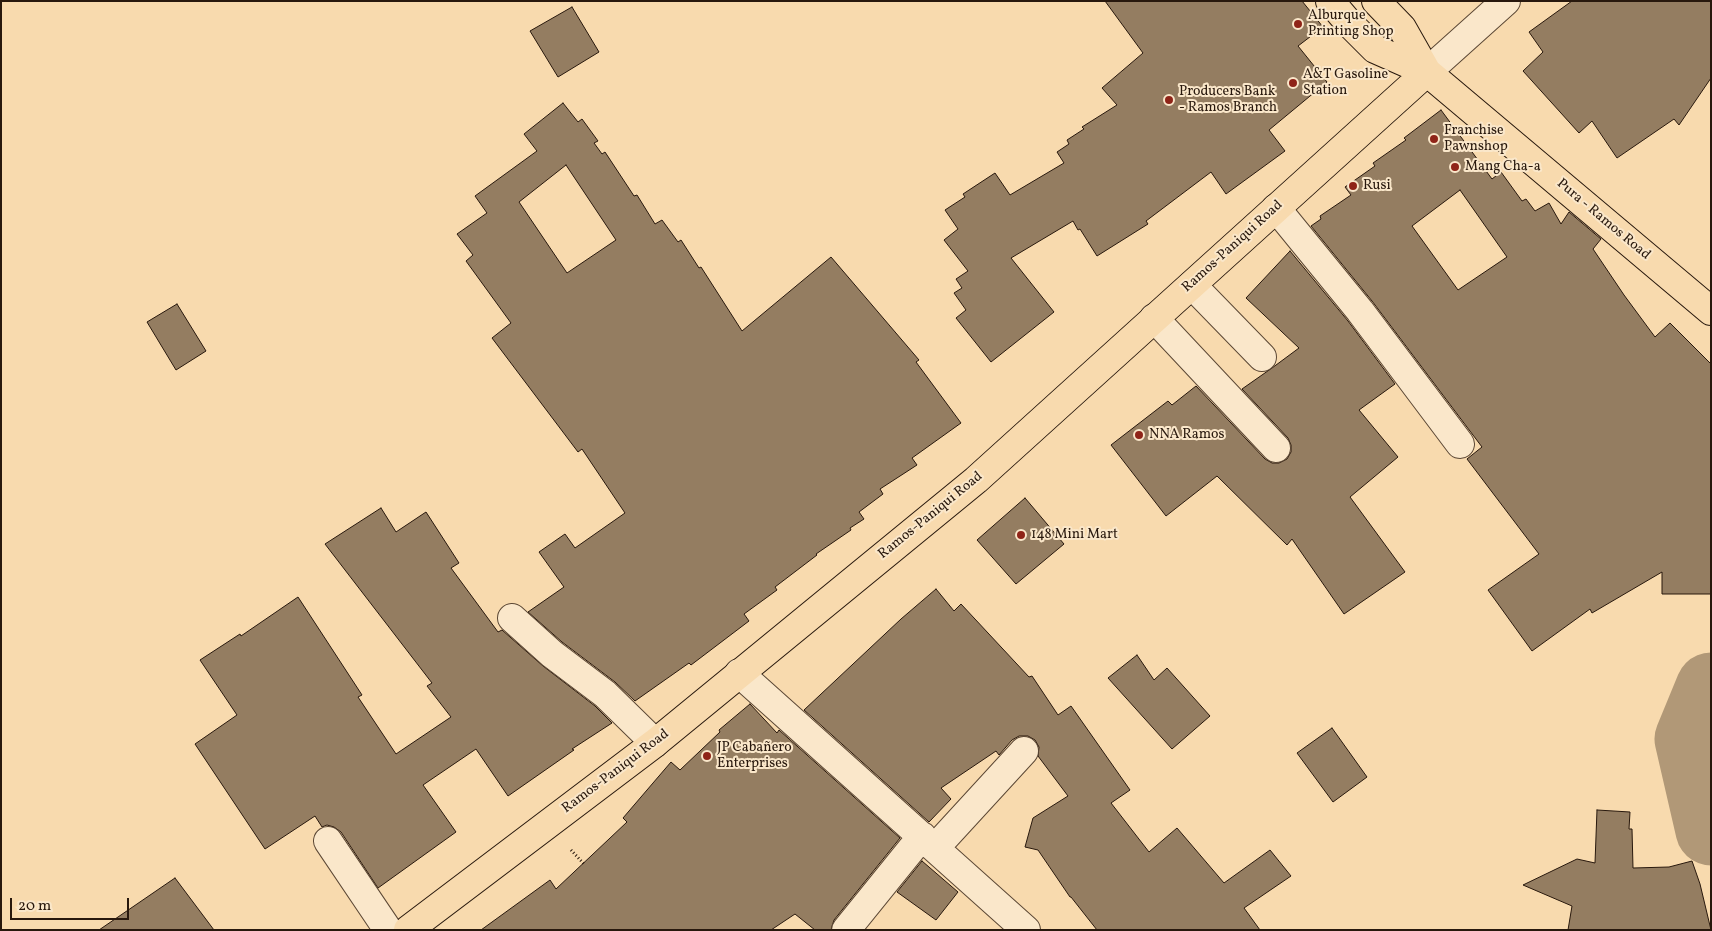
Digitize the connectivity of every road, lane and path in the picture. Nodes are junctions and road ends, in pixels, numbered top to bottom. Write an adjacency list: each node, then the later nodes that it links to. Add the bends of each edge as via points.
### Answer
1 (1330, 1): 4 (main road, via 1375,49)
2 (1376, 1): 4 (main road, via 1402,28)
3 (1506, 1): 4 (street)
4 (1427, 72): 5 (main road, Ramos-Paniqui Road); 7 (main road, Pura - Ramos Road)
5 (1276, 208): 6 (main road, Ramos-Paniqui Road); 10 (street)
6 (1192, 285): 8 (main road, Ramos-Paniqui Road); 9 (street)
7 (1711, 311)
8 (1154, 318): 11 (street); 13 (main road, Ramos-Paniqui Road, via 976,480)
9 (1262, 357)
10 (1460, 444)
11 (1276, 448)
12 (512, 618): 14 (street, via 552,654 605,694)
13 (739, 673): 14 (main road, Ramos-Paniqui Road); 17 (street)
14 (655, 743): 19 (main road, Ramos-Paniqui Road)
15 (1024, 751): 17 (street)
16 (328, 841): 18 (street)
17 (928, 842): 20 (street); 21 (street)
18 (388, 930)
19 (408, 930)
20 (846, 930)
21 (1026, 930)

